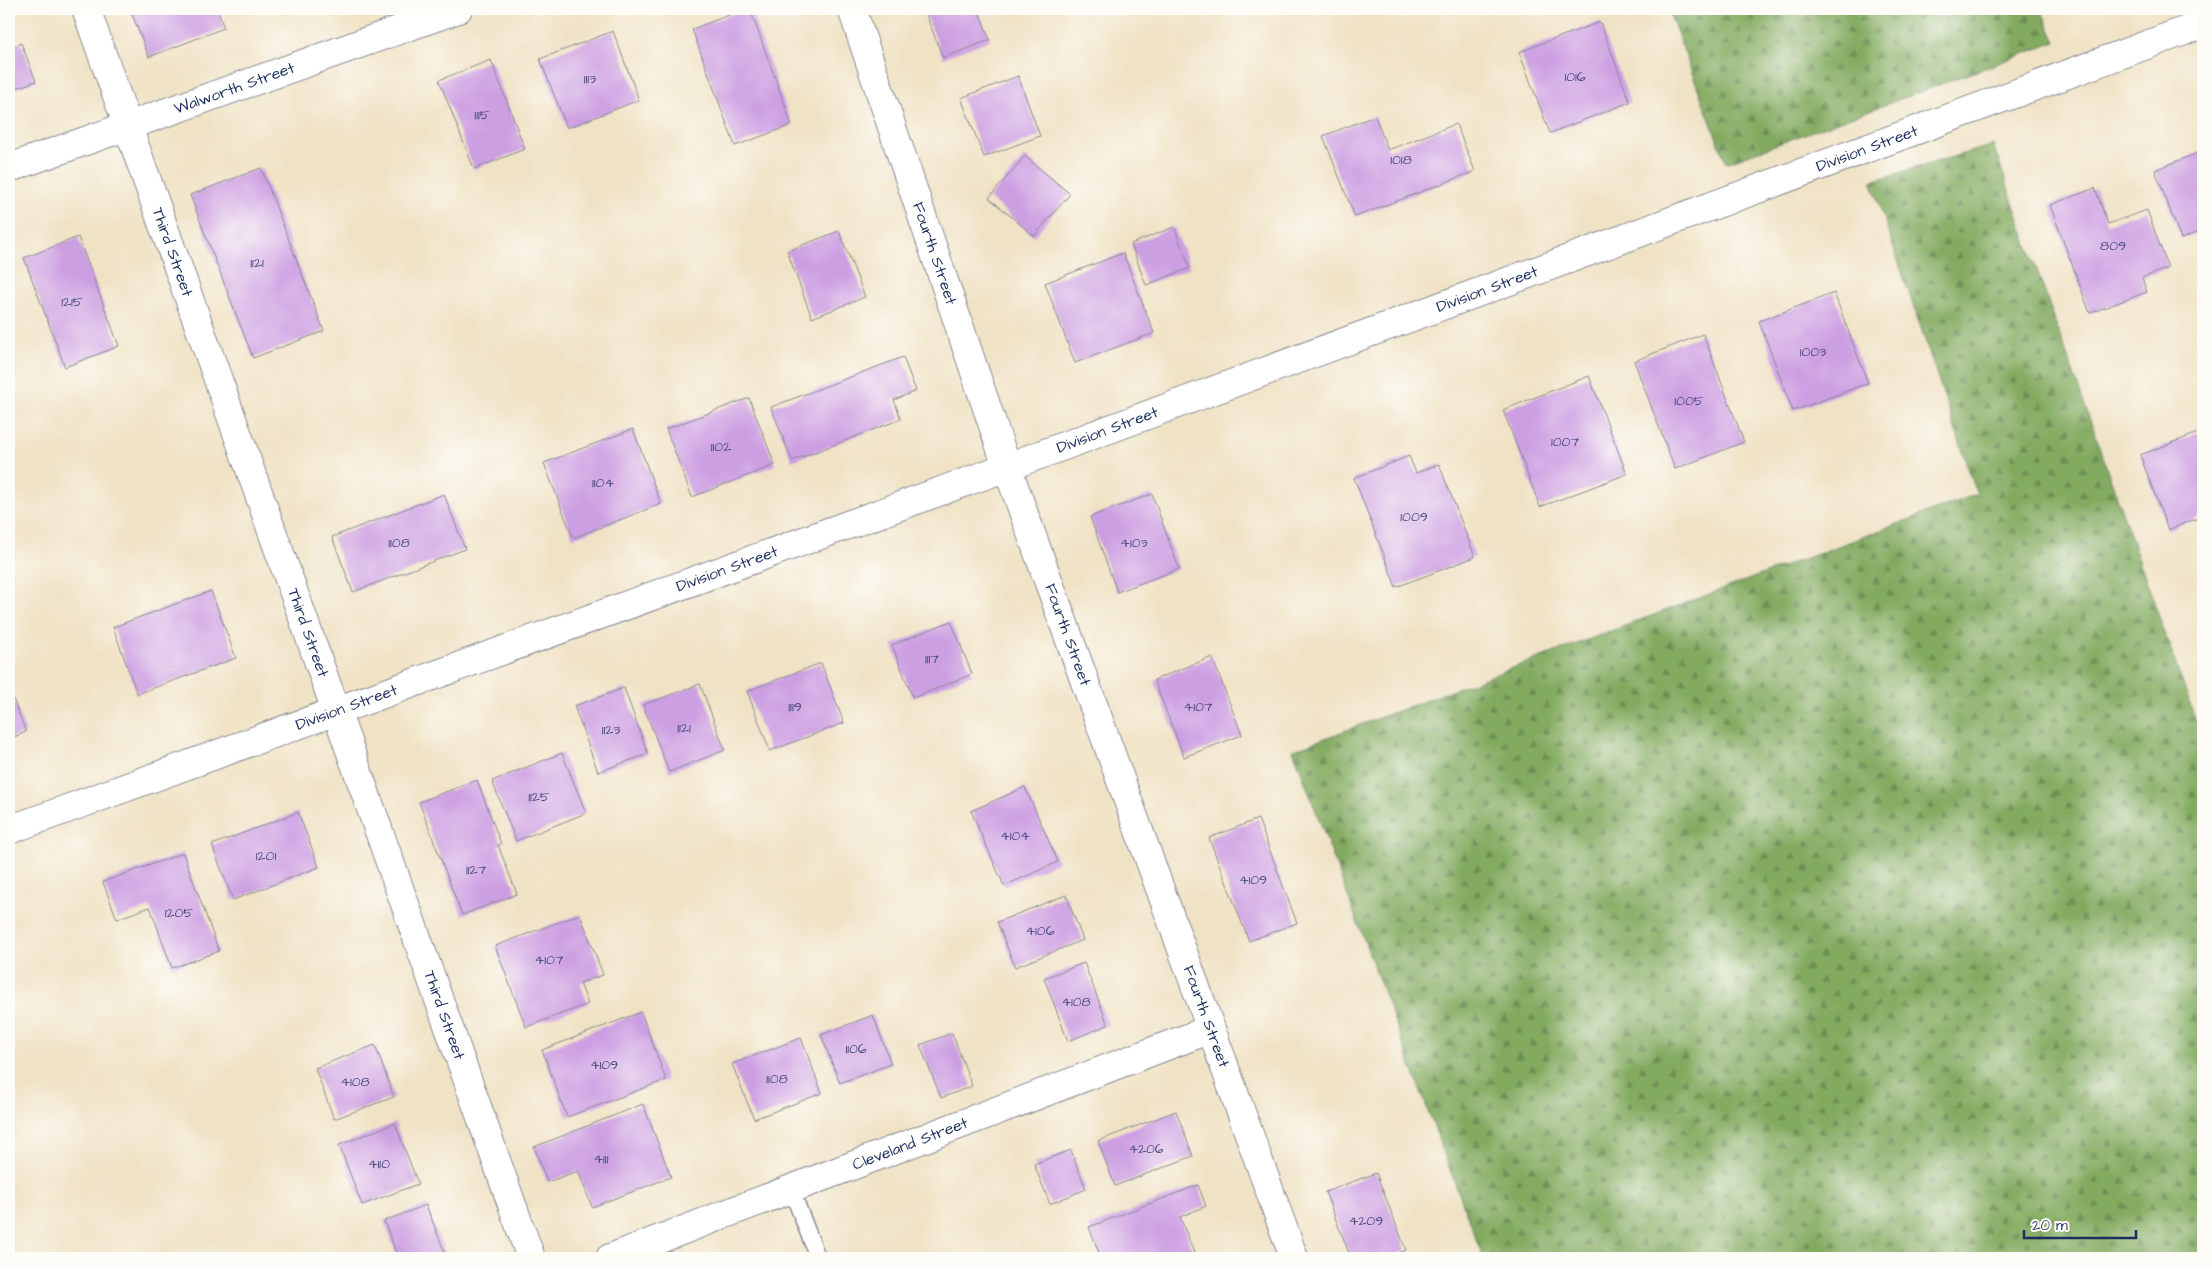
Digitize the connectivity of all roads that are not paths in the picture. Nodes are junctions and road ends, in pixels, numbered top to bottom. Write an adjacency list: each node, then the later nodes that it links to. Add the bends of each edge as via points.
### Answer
1 (86, 9): 5 (street, Third Street)
2 (458, 9): 5 (street, Walworth Street)
3 (852, 9): 7 (street, Fourth Street)
4 (2203, 24): 7 (street, Division Street)
5 (129, 124): 6 (street, Walworth Street); 8 (street, Third Street)
6 (9, 168)
7 (1007, 467): 8 (street, Division Street); 10 (street, Fourth Street)
8 (336, 711): 9 (street, Division Street); 12 (street, Third Street)
9 (9, 830)
10 (1211, 1029): 11 (street, Cleveland Street); 15 (street, Fourth Street)
11 (791, 1189): 13 (street, Cleveland Street); 14 (lane)
12 (531, 1258)
13 (610, 1258)
14 (818, 1258)
15 (1294, 1258)

